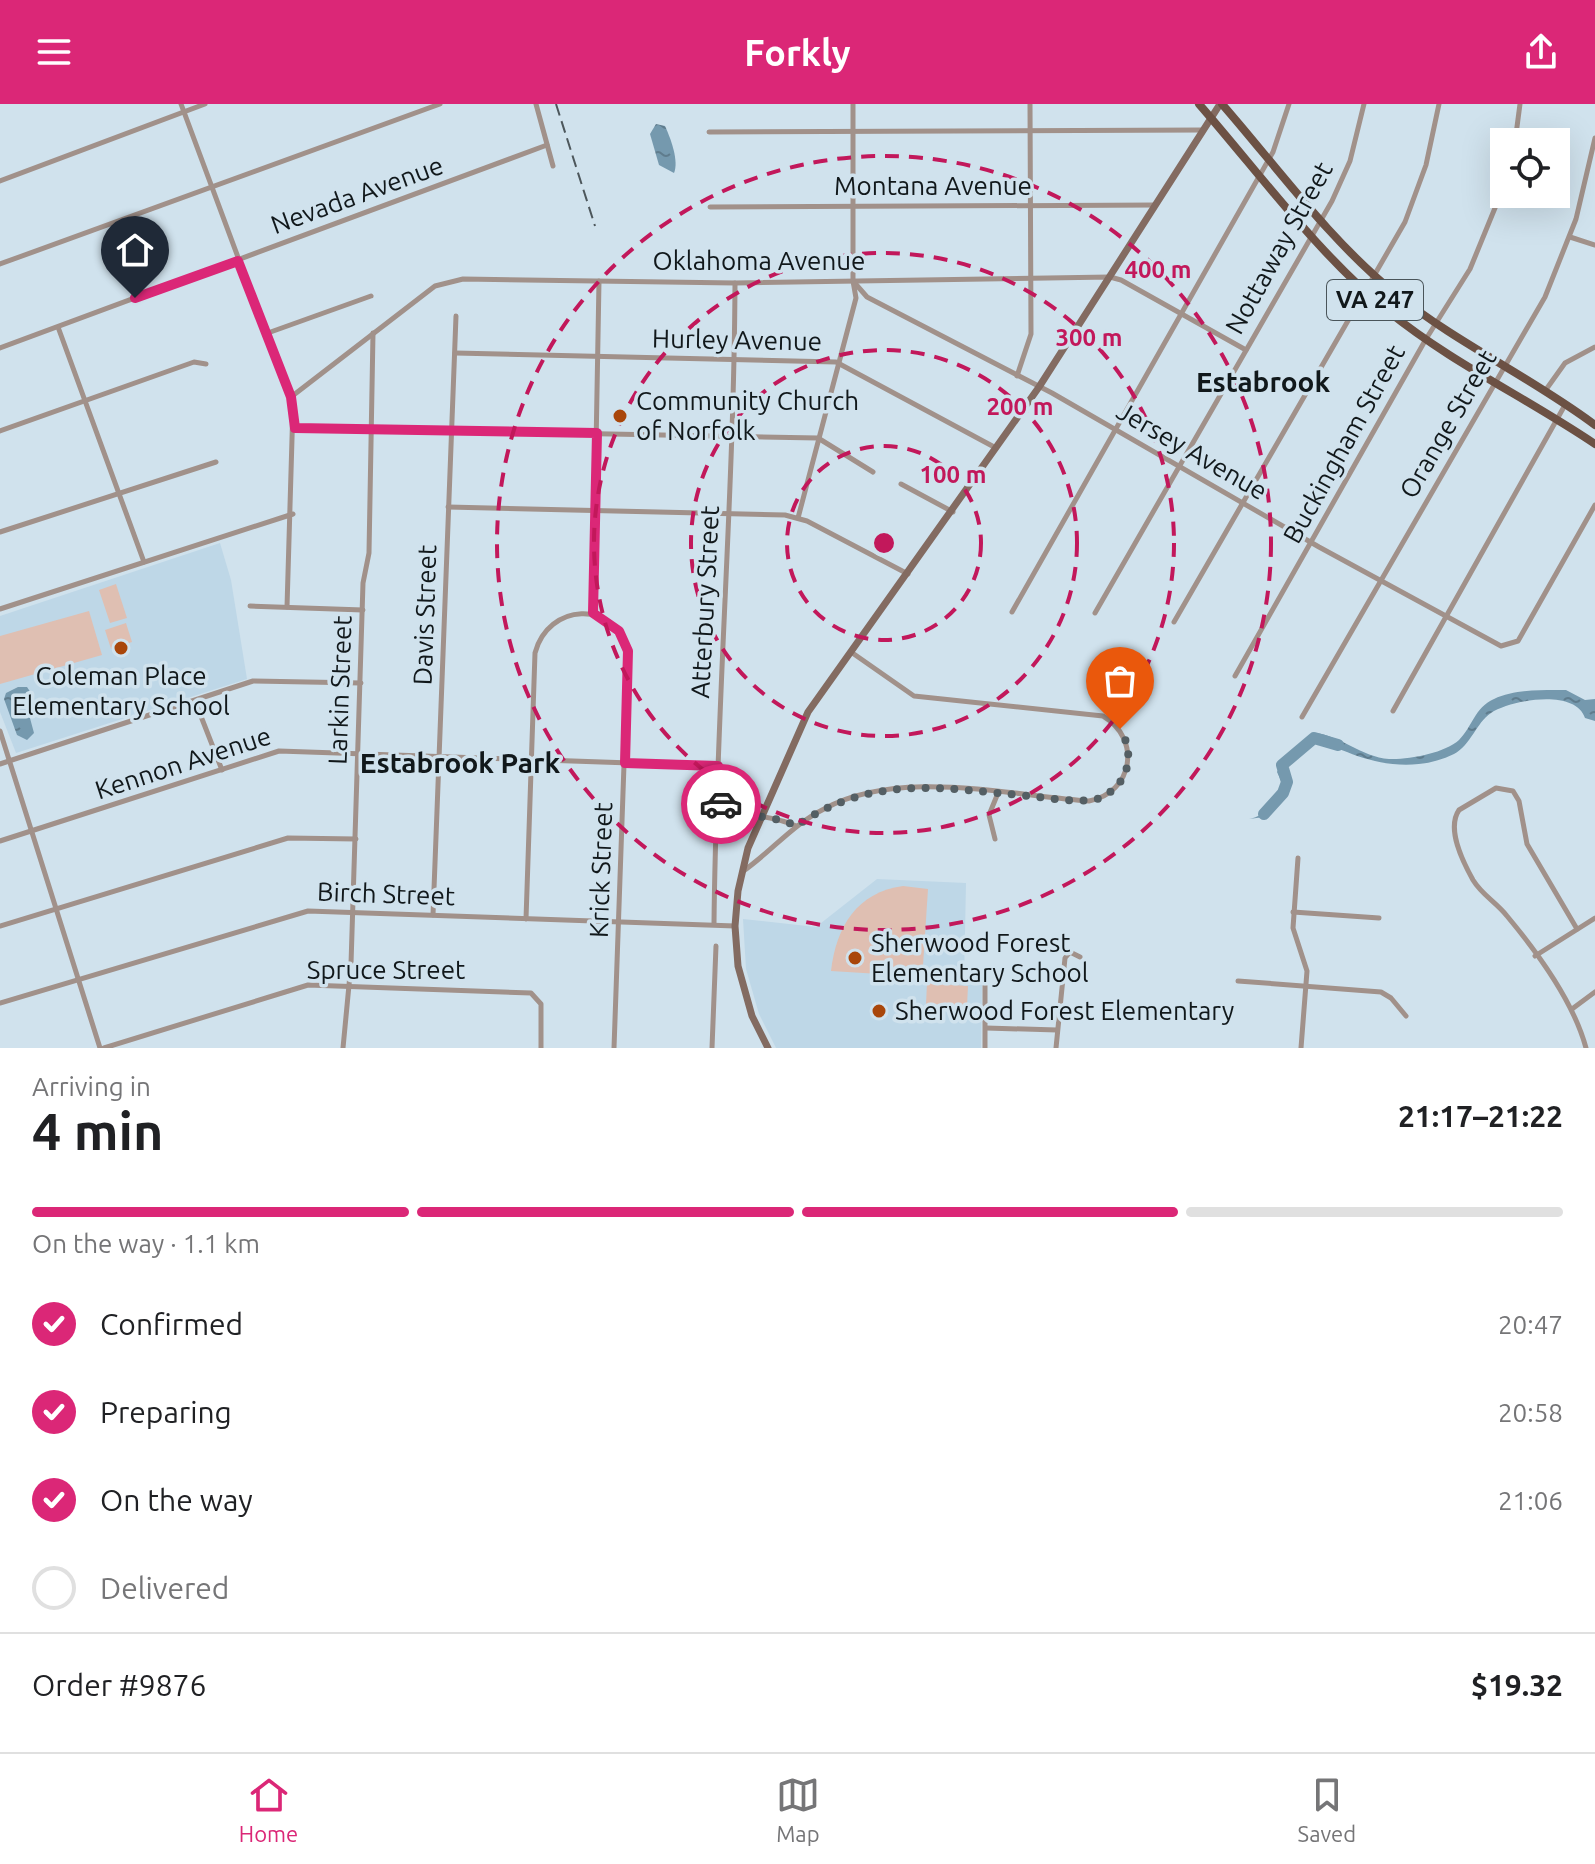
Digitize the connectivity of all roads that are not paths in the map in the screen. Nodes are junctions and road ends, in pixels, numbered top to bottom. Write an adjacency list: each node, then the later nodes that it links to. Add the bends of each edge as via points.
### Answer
1 (181, 104): 13 (street)
2 (205, 104): 13 (street)
3 (440, 104): 26 (street)
4 (536, 104): 21 (street)
5 (853, 104): 19 (street)
6 (1030, 104): 17 (street)
7 (1199, 104): 14 (main road, VA 247)
8 (1221, 104): 14 (street); 22 (main road, VA 247)
9 (1289, 104): 22 (street)
10 (1364, 104): 32 (street, Nottaway Street, via 1350,161)
11 (1439, 104): 38 (street, via 1413,203)
12 (1520, 104): 15 (street)
13 (184, 112): 25 (street); 26 (street)
14 (1211, 118): 16 (street); 24 (main road, VA 247)
15 (1517, 128)
16 (1203, 130): 17 (street); 28 (street)
17 (1030, 131): 19 (street); 27 (street)
18 (709, 132): 19 (street)
19 (853, 132): 29 (street)
20 (1595, 139): 34 (street, Orange Street)
21 (547, 145): 23 (street); 36 (street, Nevada Avenue)
22 (1270, 158): 24 (street); 32 (main road, VA 247)
23 (553, 166)
24 (1260, 175): 33 (main road, VA 247); 46 (street)
25 (0, 181)
26 (211, 186): 36 (street); 37 (street)
27 (1030, 205): 28 (street, Montana Avenue); 29 (street, Montana Avenue); 40 (street)
28 (1156, 205): 39 (street)
29 (852, 206): 30 (street, Montana Avenue); 42 (street)
30 (710, 207)
31 (1495, 208): 48 (street, Buckingham Street, via 1470,269)
32 (1322, 219): 33 (street, Nottaway Street); 38 (main road, VA 247)
33 (1313, 236): 44 (main road, VA 247); 55 (street, Nottaway Street)
34 (1570, 237): 35 (street); 61 (street, Orange Street, via 1545,297)
35 (1595, 245)
36 (238, 261): 49 (street, Nevada Avenue); 51 (street)
37 (0, 264)
38 (1374, 275): 44 (street); 48 (main road, VA 247)
39 (1110, 277): 40 (street, Oklahoma Avenue); 46 (street, Oklahoma Avenue); 64 (street)
40 (1031, 278): 42 (street, Oklahoma Avenue); 62 (street, via 1030,344)
41 (599, 281): 43 (street, Oklahoma Avenue); 50 (street, Oklahoma Avenue, via 453,280 435,286); 57 (street)
42 (853, 281): 43 (street, Oklahoma Avenue); 59 (street, via 856,298); 62 (street, Jersey Avenue, via 867,297)
43 (735, 283): 58 (street, Atterbury Street)
44 (1365, 291): 52 (main road, VA 247); 86 (street)
45 (371, 296): 51 (street)
46 (1182, 313): 55 (street, Oklahoma Avenue); 73 (street)
47 (456, 316): 56 (street, Davis Street)
48 (1436, 324): 52 (street, Buckingham Street); 61 (main road, VA 247)
49 (58, 327): 54 (street, Nevada Avenue); 67 (street)
50 (373, 333): 66 (street, Oklahoma Avenue); 72 (street, Larkin Street)
51 (265, 334): 66 (street)
52 (1426, 339): 63 (main road, VA 247); 95 (street, Buckingham Street)
53 (1595, 347): 65 (street, via 1565,363)
54 (0, 348)
55 (1246, 350): 82 (street, Nottaway Street)
56 (455, 353): 57 (street, Hurley Avenue); 75 (street, Davis Street)
57 (598, 357): 58 (street, Hurley Avenue); 76 (street)
58 (735, 359): 59 (street, Hurley Avenue); 77 (street, Atterbury Street)
59 (839, 363): 78 (street); 80 (street, Hurley Avenue)
60 (206, 364): 67 (street, via 194,362)
61 (1504, 366): 63 (street, Orange Street); 65 (main road, VA 247)
62 (1017, 376): 64 (street, Jersey Avenue)
63 (1495, 382): 69 (main road, VA 247); 98 (street, Orange Street)
64 (1039, 387): 73 (street, Jersey Avenue); 80 (street)
65 (1545, 391): 68 (main road, VA 247)
66 (291, 397): 71 (street)
67 (84, 401): 74 (street); 85 (street)
68 (1566, 404): 69 (street); 70 (main road, VA 247)
69 (1557, 420): 79 (main road, VA 247); 106 (street)
70 (1595, 425)
71 (295, 428): 72 (street); 92 (street)
72 (372, 429): 75 (street); 102 (street, Larkin Street)
73 (1116, 430): 82 (street, Jersey Avenue); 103 (street)
74 (0, 431)
75 (451, 431): 76 (street); 88 (street, Davis Street)
76 (597, 433): 77 (street); 89 (street)
77 (732, 436): 78 (street); 91 (street, Atterbury Street)
78 (820, 439): 83 (street); 93 (street)
79 (1595, 444)
80 (997, 448): 90 (street)
81 (216, 462): 85 (street)
82 (1180, 466): 86 (street, Jersey Avenue); 105 (street, Nottaway Street)
83 (873, 472)
84 (901, 484): 90 (street)
85 (117, 494): 94 (street); 96 (street)
86 (1244, 503): 95 (street, Jersey Avenue); 107 (street)
87 (1595, 505): 106 (street, Jersey Avenue, via 1515,644 1501,646)
88 (448, 507): 89 (street); 116 (street, Davis Street)
89 (595, 510): 91 (street); 104 (street)
90 (953, 512): 97 (street)
91 (731, 513): 93 (street); 121 (street, Atterbury Street)
92 (293, 514): 96 (street); 100 (street)
93 (798, 518): 97 (street)
94 (0, 532)
95 (1311, 542): 98 (street, Jersey Avenue); 109 (street, Buckingham Street)
96 (144, 562): 101 (street)
97 (908, 574): 108 (street)
98 (1381, 582): 106 (street, Jersey Avenue); 113 (street, Orange Street)
99 (250, 606): 100 (street)
100 (287, 607): 102 (street)
101 (0, 609)
102 (363, 610): 110 (street, Larkin Street)
103 (1012, 612)
104 (593, 613): 117 (street, via 561,617 537,644); 119 (street, Krick Street, via 619,631 628,651)
105 (1095, 613)
106 (1445, 618): 112 (street)
107 (1174, 622)
108 (851, 652): 123 (street, via 914,696 1097,714 1124,736 1126,772 1104,796 1089,801); 125 (street, via 808,712)
109 (1235, 676)
110 (361, 683): 111 (street, via 262,680); 115 (street, Larkin Street)
111 (195, 701): 118 (street); 122 (street)
112 (1393, 711)
113 (1302, 717)
114 (0, 731): 118 (street)
115 (358, 753): 116 (street, Kennon Avenue); 122 (street, Kennon Avenue, via 279,751); 128 (street, Larkin Street)
116 (440, 756): 117 (street, Kennon Avenue); 136 (street, Davis Street)
117 (531, 759): 119 (street, Kennon Avenue); 139 (street)
118 (12, 761): 120 (street); 127 (street)
119 (625, 763): 121 (street, Kennon Avenue); 140 (street, Krick Street)
120 (0, 764)
121 (718, 766): 124 (street, Atterbury Street)
122 (222, 770): 127 (street, Kennon Avenue)
123 (998, 793): 126 (street, via 888,788 826,807); 129 (street, via 989,815)
124 (717, 801): 125 (street, via 739,813); 141 (street, Atterbury Street)
125 (762, 815): 126 (street); 132 (street)
126 (796, 826): 132 (street)
127 (34, 831): 130 (street, Kennon Avenue); 133 (street)
128 (356, 839): 133 (street, via 288,838); 134 (street, Larkin Street)
129 (995, 839)
130 (0, 841)
131 (1298, 858): 135 (street)
132 (741, 873): 143 (street)
133 (57, 908): 142 (street); 148 (street)
134 (353, 912): 136 (street, Birch Street); 148 (street, Birch Street, via 299,912); 150 (street, Larkin Street)
135 (1293, 912): 137 (street); 152 (street, via 1295,937 1306,962)
136 (433, 915): 139 (street, Birch Street)
137 (1379, 918)
138 (1595, 918): 144 (street)
139 (526, 919): 140 (street, Birch Street)
140 (619, 922): 141 (street, Birch Street); 162 (street, Krick Street)
141 (714, 924): 143 (street, Birch Street)
142 (0, 926)
143 (735, 926): 164 (street, via 742,984)
144 (1577, 929): 146 (street); 146 (street, via 1527,844 1513,791 1496,788 1464,807 1456,815 1454,831 1470,874)
145 (716, 946): 163 (street)
146 (1535, 956): 155 (street)
147 (1080, 957): 158 (street, via 1065,956)
148 (78, 979): 154 (street, Birch Street); 159 (street)
149 (1238, 981): 152 (street)
150 (350, 986): 159 (street, Spruce Street, via 308,985); 160 (street, Larkin Street); 161 (street, Spruce Street, via 531,993 541,1004)
151 (985, 986): 157 (street)
152 (1306, 986): 156 (street, via 1381,992); 167 (street)
153 (1595, 992): 155 (street)
154 (0, 1003)
155 (1572, 1009): 168 (street)
156 (1406, 1016)
157 (986, 1028): 158 (street); 165 (street)
158 (1057, 1030): 166 (street)
159 (102, 1048)
160 (343, 1048)
161 (541, 1048)
162 (614, 1048)
163 (712, 1048)
164 (768, 1048)
165 (985, 1048)
166 (1056, 1048)
167 (1301, 1048)
168 (1586, 1048)

